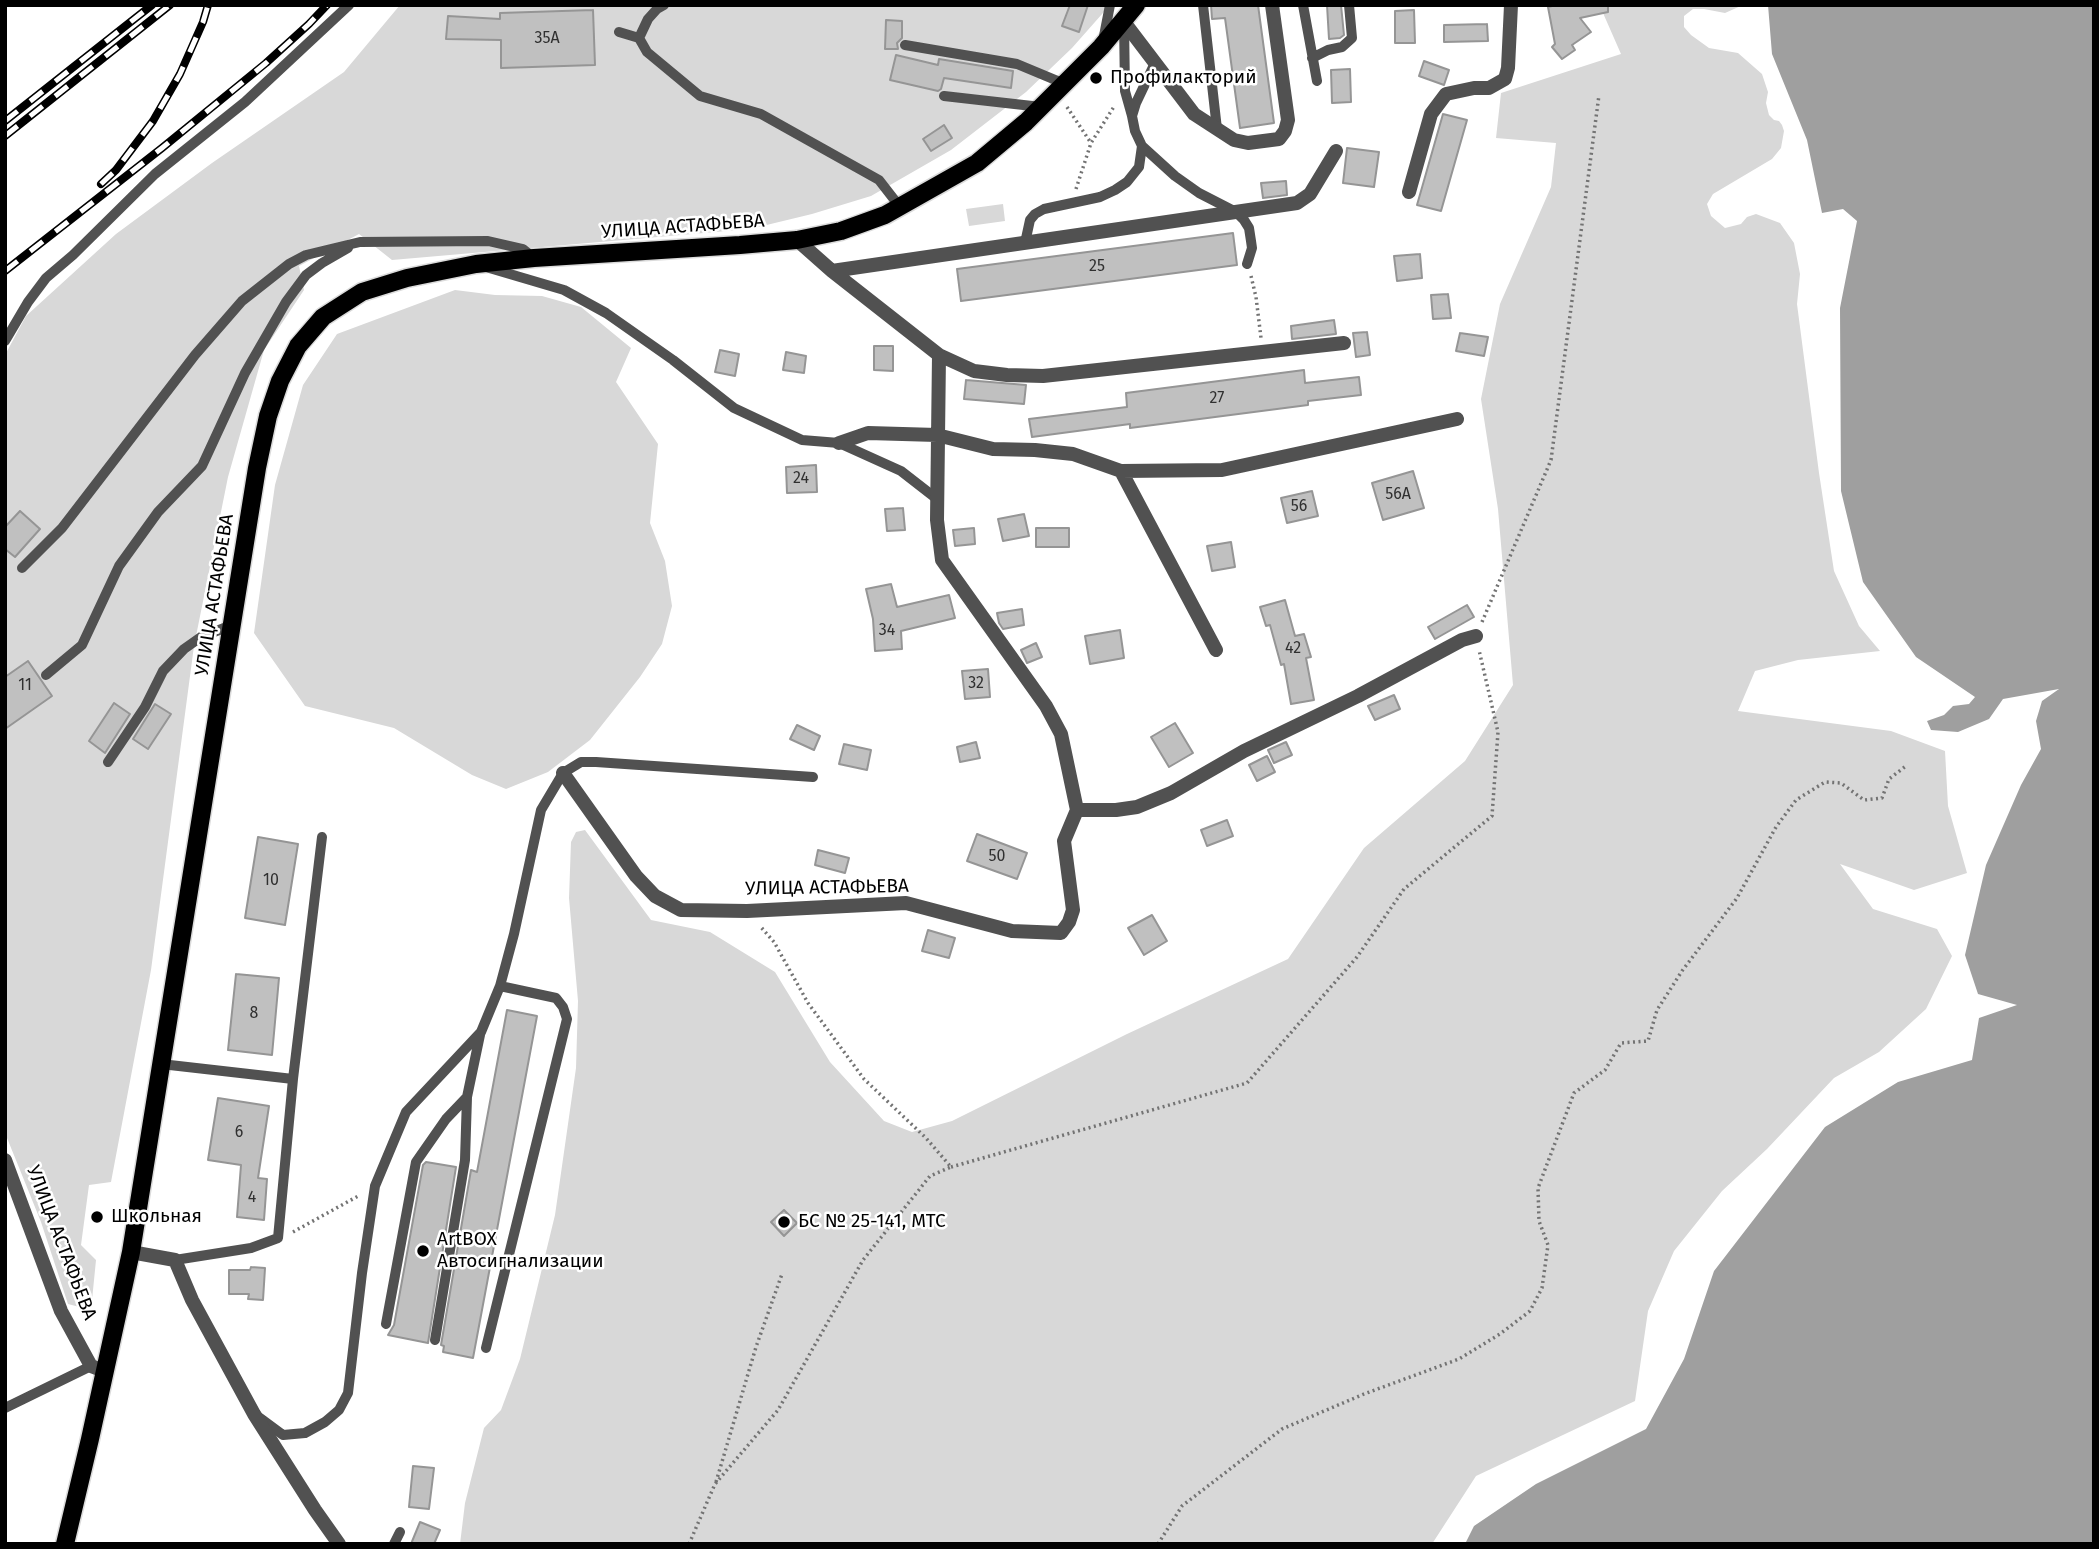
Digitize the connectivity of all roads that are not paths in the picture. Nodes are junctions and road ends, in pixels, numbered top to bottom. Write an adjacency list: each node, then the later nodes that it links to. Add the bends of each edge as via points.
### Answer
1 (349, 5): 35 (lane, via 245,102 155,174 46,278)
2 (664, 5): 12 (lane, via 648,19)
3 (1110, 5): 14 (lane)
4 (1136, 5): 10 (main road, УЛИЦА АСТАФЬЕВА)
5 (1203, 5): 22 (lane)
6 (1272, 5): 22 (street, via 1288,120 1285,131 1279,139 1248,143)
7 (1303, 5): 15 (lane)
8 (1349, 5): 15 (lane, via 1352,38 1342,47)
9 (1511, 5): 25 (street, via 1505,79 1489,88 1446,94 1431,114)
10 (1124, 22): 14 (main road, УЛИЦА АСТАФЬЕВА); 16 (street); 21 (lane, via 1125,92)
11 (620, 32): 12 (lane)
12 (639, 38): 26 (lane, via 646,52 700,96 761,114 879,180)
13 (905, 45): 18 (lane, via 1017,64)
14 (1101, 47): 18 (main road, УЛИЦА АСТАФЬЕВА)
15 (1312, 58): 17 (lane)
16 (1155, 63): 21 (lane); 22 (street, via 1194,114)
17 (1317, 81)
18 (1061, 88): 20 (main road, УЛИЦА АСТАФЬЕВА)
19 (944, 96): 20 (lane)
20 (1041, 107): 26 (main road, УЛИЦА АСТАФЬЕВА, via 977,163)
21 (1132, 116): 23 (lane)
22 (1217, 129)
23 (1142, 146): 27 (lane, via 1199,193); 30 (lane, via 1139,167 1127,182 1100,197 1035,214)
24 (1336, 151): 27 (street, via 1310,194 1297,203)
25 (1409, 192)
26 (900, 207): 28 (main road, УЛИЦА АСТАФЬЕВА, via 841,231)
27 (1236, 212): 30 (street); 33 (lane, via 1250,234)
28 (797, 240): 31 (main road, УЛИЦА АСТАФЬЕВА); 34 (street)
29 (360, 242): 31 (lane, via 488,241 523,249); 43 (lane, via 306,255 243,301 195,355 62,528); 47 (lane, via 306,275 286,302 245,373 202,466 158,512 119,566 82,645)
30 (1025, 243): 34 (street)
31 (534, 258): 32 (main road, УЛИЦА АСТАФЬЕВА)
32 (476, 264): 40 (lane, via 564,290 606,313 734,408 802,440); 44 (main road, УЛИЦА АСТАФЬЕВА, via 362,292 323,317 298,346 268,416)
33 (1247, 264)
34 (832, 271): 37 (street)
35 (5, 341)
36 (1345, 344): 37 (street, via 1043,376 974,370)
37 (939, 355): 39 (street)
38 (1457, 419): 41 (street, via 1222,470)
39 (937, 435): 40 (street, via 868,433); 41 (street, via 993,449 1073,454); 42 (street)
40 (839, 443): 42 (lane, via 901,471)
41 (1121, 471): 46 (street)
42 (937, 499): 51 (street, via 942,560 1061,733)
43 (22, 568)
44 (232, 625): 48 (lane, via 201,637 163,671); 55 (main road, УЛИЦА АСТАФЬЕВА)
45 (1476, 636): 51 (street, via 1244,751 1171,793 1138,807)
46 (1216, 650)
47 (46, 675)
48 (108, 762)
49 (563, 773): 50 (lane, via 581,762 596,762); 51 (street, УЛИЦА АСТАФЬЕВА, via 636,876 655,897 681,909 747,911 906,903 1012,931 1061,933 1073,909 1064,841); 53 (lane, via 541,810)
50 (813, 777)
51 (1077, 810)
52 (322, 836): 56 (lane)
53 (500, 986): 54 (lane); 63 (lane, via 556,998 567,1019)
54 (481, 1032): 57 (lane); 66 (lane, via 406,1112 375,1186 348,1392 338,1410 305,1433 283,1435)
55 (161, 1064): 56 (lane); 59 (main road, УЛИЦА АСТАФЬЕВА)
56 (293, 1079): 60 (lane, via 278,1238 251,1248)
57 (467, 1097): 61 (lane, via 416,1162); 62 (lane, via 465,1160)
58 (5, 1160): 64 (street, УЛИЦА АСТАФЬЕВА, via 61,1311)
59 (131, 1252): 60 (street); 64 (main road, УЛИЦА АСТАФЬЕВА)
60 (175, 1260): 66 (street)
61 (386, 1324)
62 (435, 1340)
63 (486, 1348)
64 (97, 1368): 65 (lane); 68 (main road, УЛИЦА АСТАФЬЕВА, via 90,1439)
65 (5, 1408)
66 (254, 1414): 69 (street)
67 (400, 1532): 70 (lane)
68 (65, 1544)
69 (339, 1544)
70 (394, 1544)

